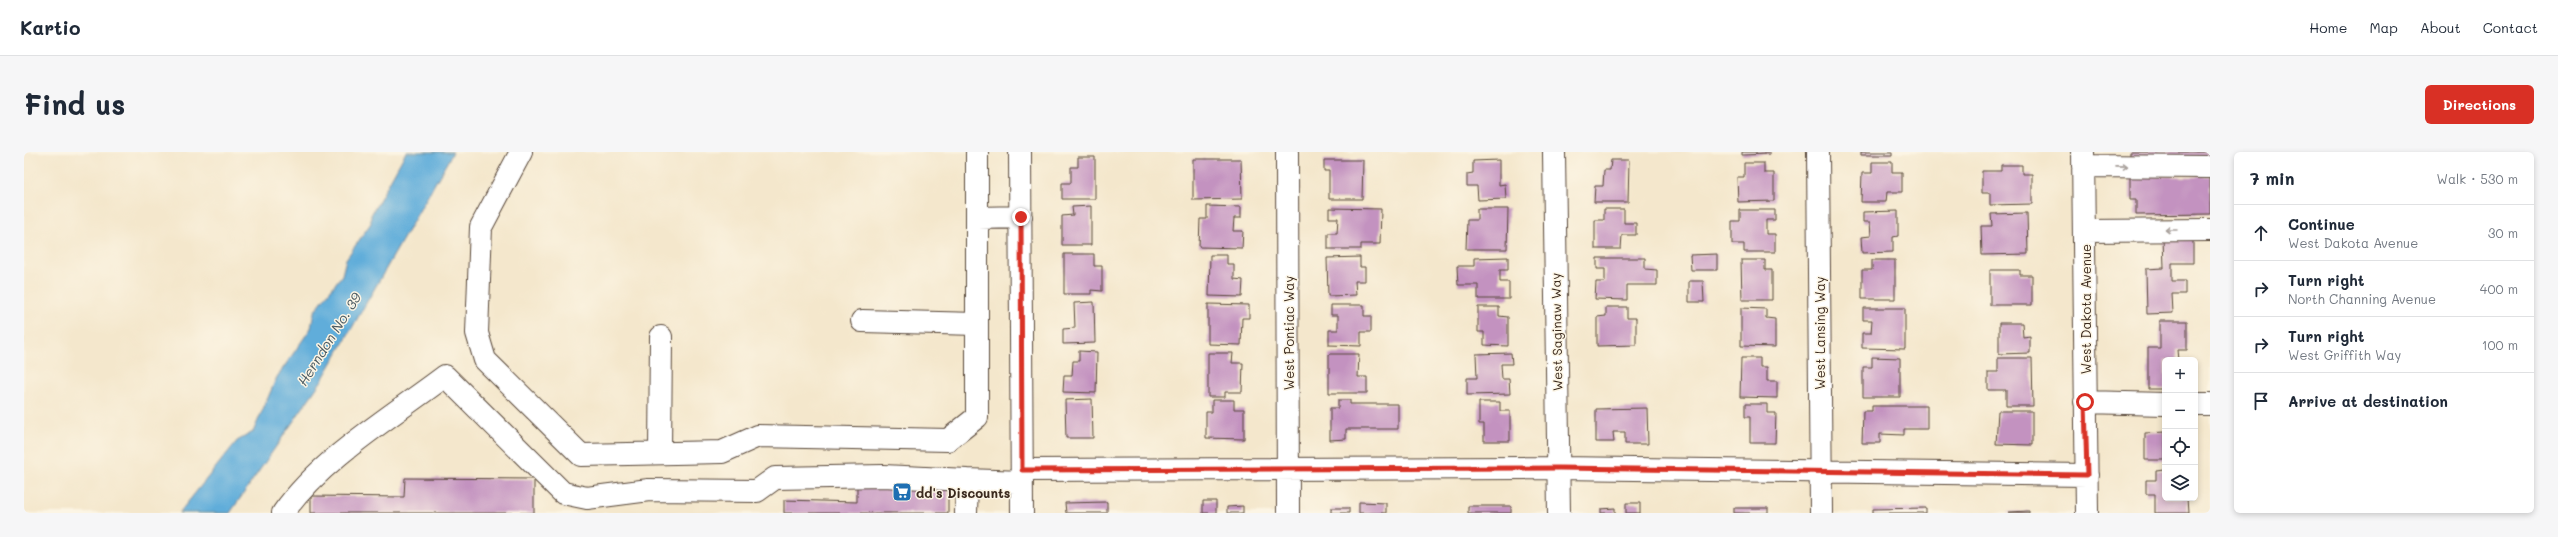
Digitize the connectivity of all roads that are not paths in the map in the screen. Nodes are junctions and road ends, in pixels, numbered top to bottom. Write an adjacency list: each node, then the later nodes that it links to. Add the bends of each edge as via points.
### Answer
1 (521, 152): 20 (street, via 481,227 477,333 485,360 582,456)
2 (977, 152): 10 (street)
3 (1020, 152): 9 (street)
4 (1287, 152): 22 (street, West Pontiac Way)
5 (1554, 152): 21 (street, West Saginaw Way)
6 (1818, 152): 23 (street, West Lansing Way)
7 (2083, 159): 8 (street, one-way to 8); 12 (street, West Dakota Avenue)
8 (2210, 167)
9 (1021, 217): 10 (street); 25 (street)
10 (978, 218): 14 (street)
11 (2210, 230): 12 (street, one-way to 12)
12 (2084, 231): 16 (street, West Dakota Avenue)
13 (862, 321): 14 (street)
14 (977, 324): 20 (street, via 977,417 948,440 758,436 722,452)
15 (661, 337): 20 (street)
16 (2085, 402): 17 (street); 24 (street, West Dakota Avenue)
17 (2162, 404)
18 (2198, 404): 19 (street)
19 (2210, 404)
20 (660, 453)
21 (1559, 468): 22 (street); 23 (street); 31 (street, West Saginaw Way)
22 (1288, 471): 25 (street); 30 (street, West Pontiac Way)
23 (1820, 473): 24 (street); 32 (street, West Lansing Way)
24 (2087, 475): 33 (street, West Dakota Avenue)
25 (1022, 476): 26 (street); 29 (street)
26 (967, 480): 27 (street, via 883,476 775,478 757,491 649,490 587,498 563,493 445,376 335,459 296,494); 28 (street)
27 (283, 513)
28 (966, 513)
29 (1022, 513)
30 (1288, 513)
31 (1559, 513)
32 (1820, 513)
33 (2087, 513)

